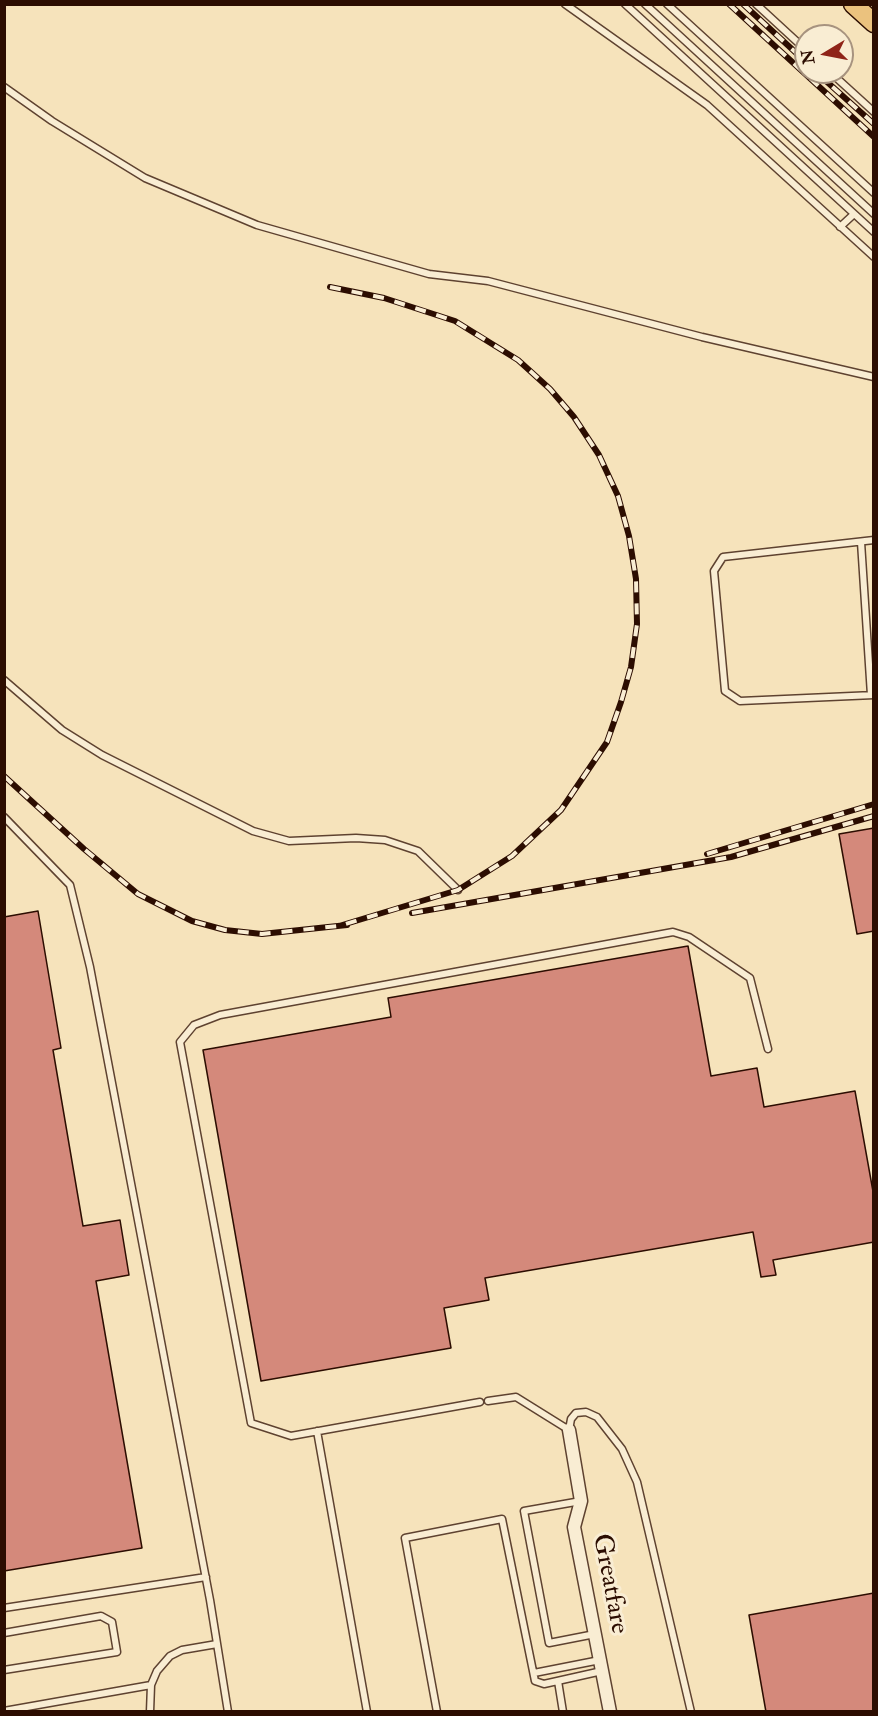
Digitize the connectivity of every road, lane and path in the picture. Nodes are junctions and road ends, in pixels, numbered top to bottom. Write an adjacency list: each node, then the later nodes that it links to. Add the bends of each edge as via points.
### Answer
1 (566, 4): 15 (lane, via 706,105)
2 (625, 4): 13 (lane)
3 (645, 4): 14 (lane)
4 (667, 4): 12 (lane)
5 (756, 4): 8 (lane)
6 (853, 4): 7 (main road)
7 (873, 23)
8 (794, 39)
9 (843, 84): 11 (lane)
10 (4, 87): 18 (lane, via 145,178 257,225 429,274 488,281)
11 (873, 112)
12 (873, 193)
13 (854, 214): 15 (lane); 16 (lane)
14 (873, 214)
15 (840, 227): 17 (lane)
16 (873, 232)
17 (873, 257)
18 (873, 377)
19 (873, 540): 20 (lane)
20 (861, 542): 22 (lane); 22 (lane, via 723,557 714,571 725,691 740,701)
21 (4, 680): 24 (lane, via 62,730 102,755 253,831 289,841 385,840 418,851)
22 (872, 695)
23 (4, 817): 31 (lane, via 70,885 90,967)
24 (458, 890)
25 (768, 1048): 29 (lane, via 750,978 689,937 673,932 220,1015 194,1025 180,1042 251,1423 291,1436)
26 (488, 1401): 28 (lane, via 516,1397)
27 (480, 1402): 29 (lane)
28 (569, 1430): 30 (street, Greatfare); 48 (lane, via 576,1413 597,1417 622,1449 637,1482)
29 (317, 1431): 44 (lane)
30 (581, 1501): 34 (street, Greatfare, via 574,1527); 34 (lane, via 524,1511 549,1643)
31 (206, 1577): 32 (lane); 35 (lane)
32 (4, 1608)
33 (4, 1633): 37 (lane, via 101,1616 112,1622 117,1652)
34 (595, 1634): 36 (street, Greatfare)
35 (217, 1644): 40 (lane, via 170,1656); 43 (lane)
36 (601, 1666): 38 (lane); 39 (lane); 47 (street, Greatfare)
37 (4, 1670)
38 (534, 1672): 39 (lane, via 535,1681); 45 (lane, via 502,1519 405,1538)
39 (558, 1681): 46 (lane)
40 (151, 1684): 41 (lane); 42 (lane)
41 (4, 1711)
42 (150, 1712)
43 (228, 1712)
44 (367, 1712)
45 (437, 1712)
46 (563, 1712)
47 (610, 1712)
48 (691, 1712)

